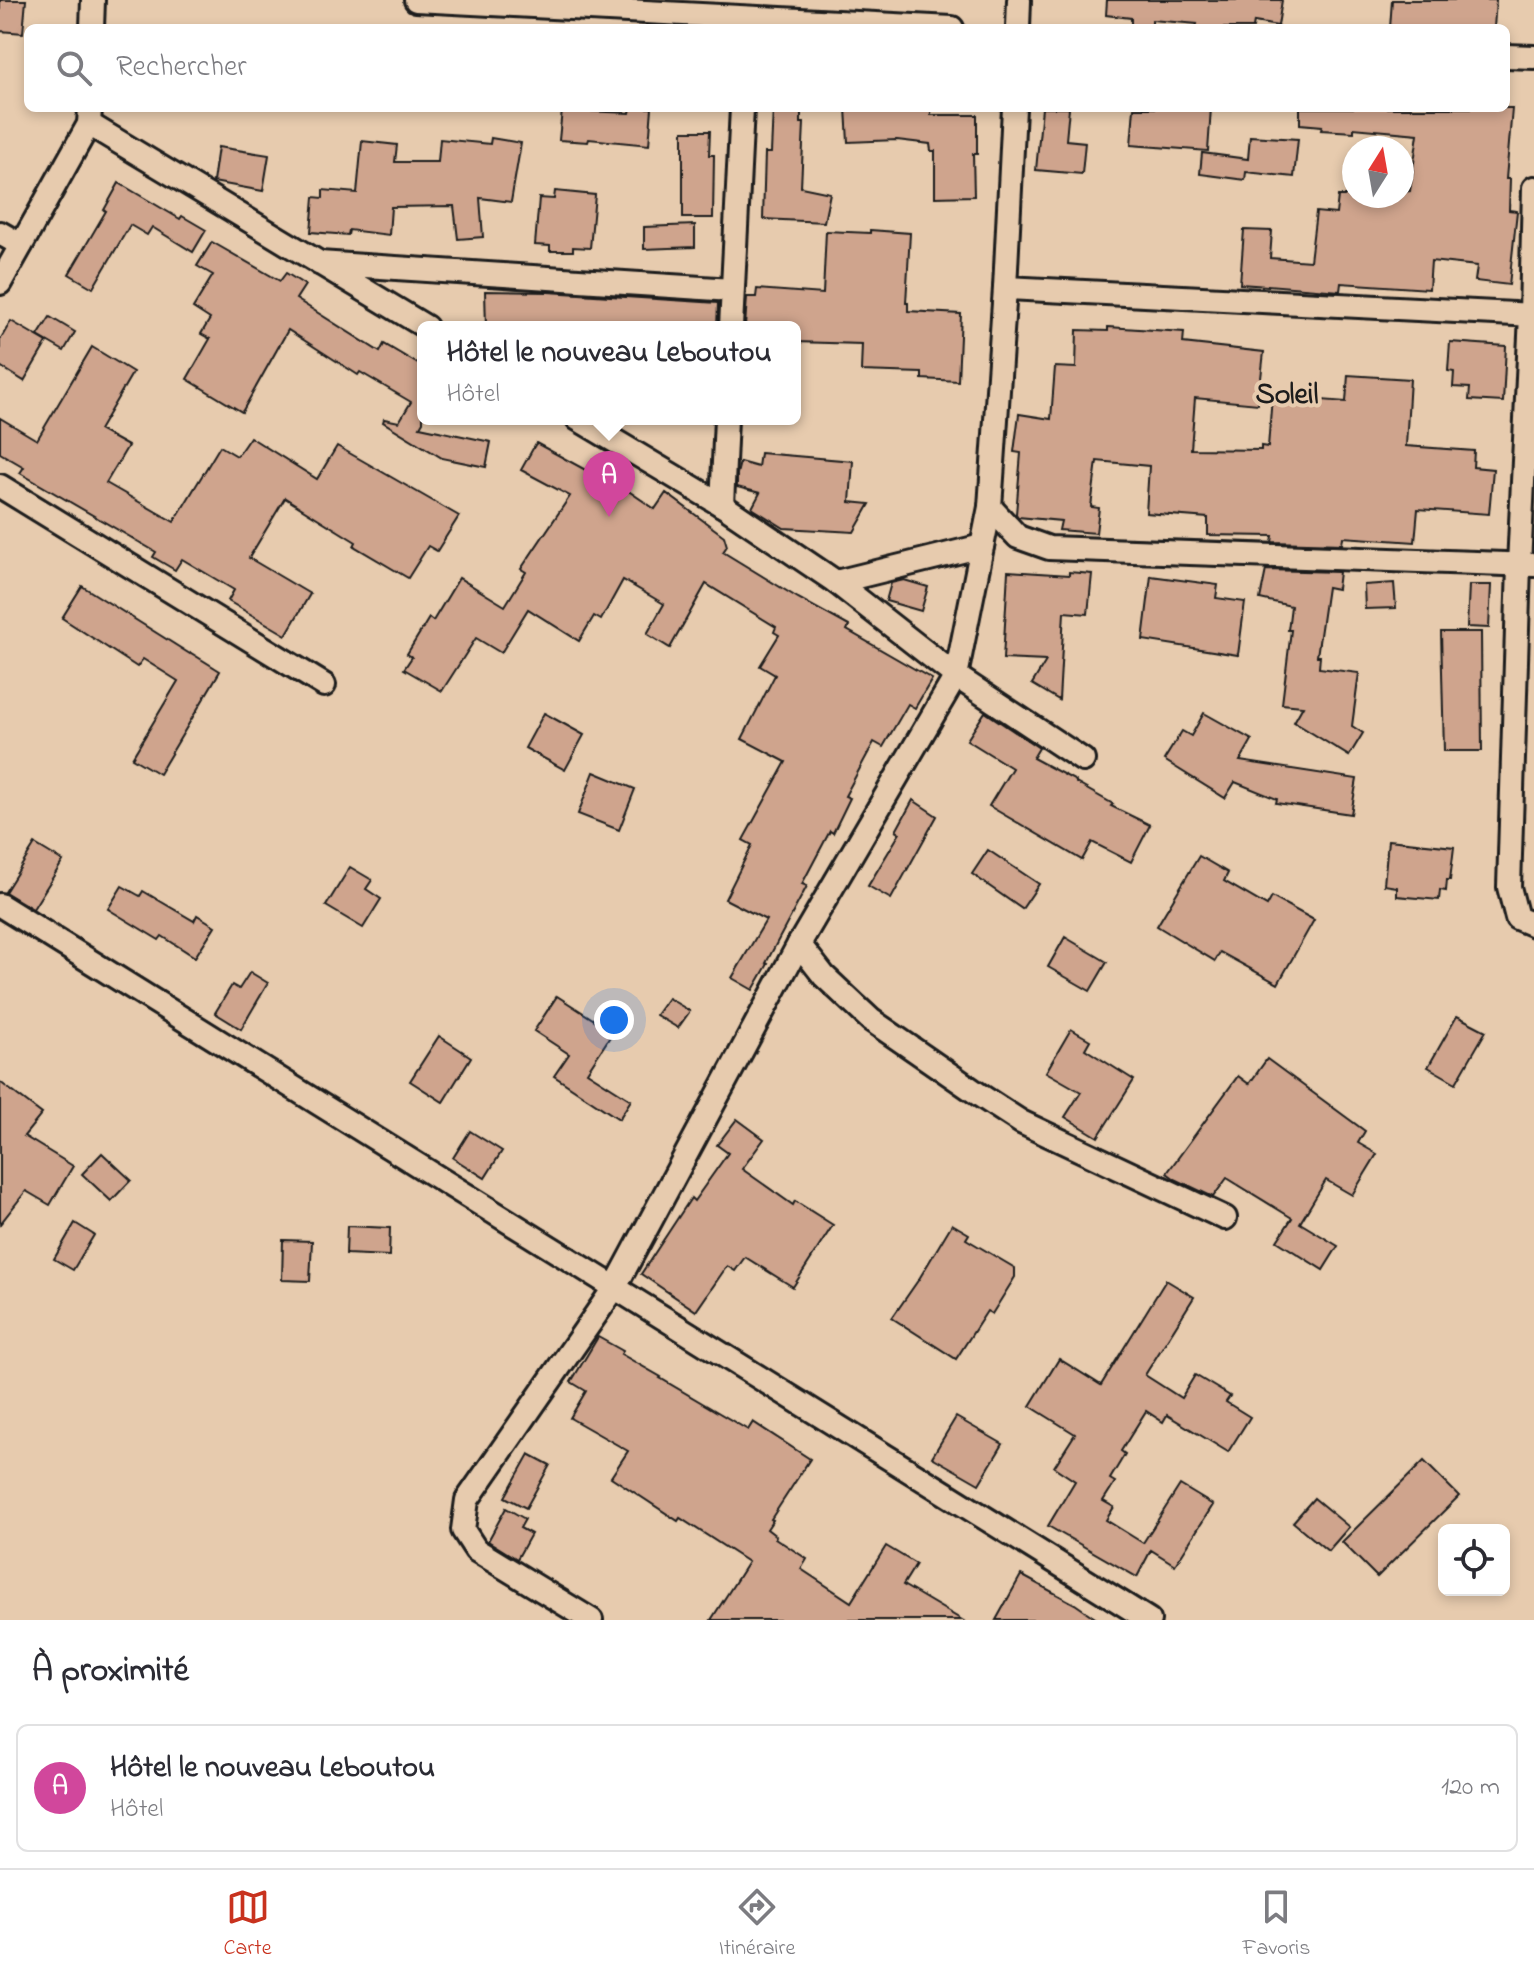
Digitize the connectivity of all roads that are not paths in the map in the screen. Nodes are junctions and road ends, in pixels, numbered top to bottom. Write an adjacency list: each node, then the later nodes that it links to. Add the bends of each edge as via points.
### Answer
1 (93, 0): 5 (street)
2 (416, 0): 4 (street)
3 (1019, 0): 7 (street)
4 (746, 15): 6 (street)
5 (92, 24)
6 (889, 24)
7 (1018, 24)
8 (1510, 56): 9 (street)
9 (1534, 57)
10 (742, 112): 19 (street)
11 (1014, 112): 18 (street)
12 (89, 116): 15 (street); 16 (street)
13 (1534, 188): 20 (street)
14 (0, 233): 15 (street)
15 (21, 245): 17 (street)
16 (319, 263): 19 (street); 22 (street)
17 (0, 283)
18 (1005, 288): 20 (street); 27 (street)
19 (732, 290): 21 (street)
20 (1532, 315): 29 (street)
21 (731, 321)
22 (417, 322)
23 (588, 425): 26 (street)
24 (726, 425): 26 (street)
25 (0, 486): 32 (street)
26 (722, 505): 30 (street)
27 (990, 507): 28 (street); 29 (street, via 1018,537 1049,548)
28 (982, 546): 30 (street); 31 (street)
29 (1526, 565): 35 (street, via 1509,887 1517,918)
30 (836, 582): 31 (street)
31 (956, 676): 33 (street); 36 (street)
32 (324, 685)
33 (1083, 760)
34 (0, 905): 38 (street)
35 (1534, 925)
36 (799, 944): 37 (street, via 871,1020 1021,1122); 38 (street)
37 (1225, 1218)
38 (615, 1287): 39 (street, via 467,1500 463,1530 476,1550); 40 (street)
39 (591, 1620)
40 (1149, 1620)

